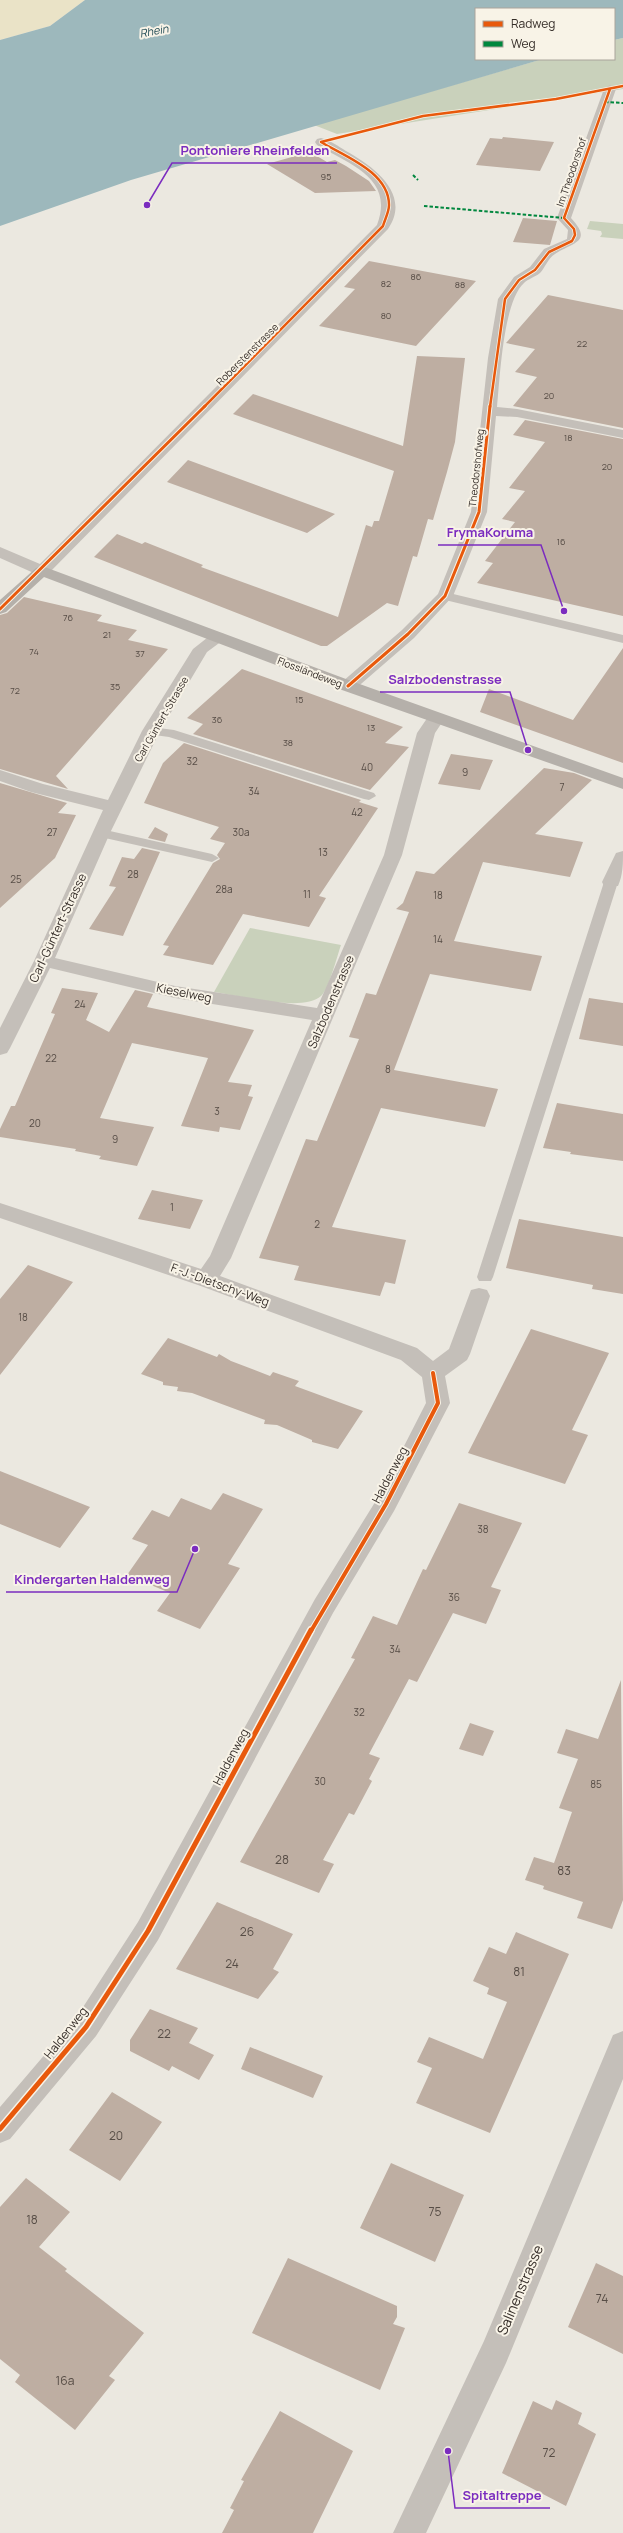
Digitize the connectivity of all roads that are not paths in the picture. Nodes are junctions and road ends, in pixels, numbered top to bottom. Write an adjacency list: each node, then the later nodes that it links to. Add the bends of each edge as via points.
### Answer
1 (610, 89): 3 (street, Im Theodorshof, via 564,218 574,229 575,235 572,241 549,252 535,270)
2 (320, 142): 7 (street, Roberstenstrasse, via 377,178 390,204 382,226 248,365)
3 (519, 280): 4 (street, Theodorshofweg, via 505,299)
4 (490, 411): 5 (street, via 517,413); 8 (street, Theodorshofweg, via 479,512)
5 (623, 434)
6 (0, 552): 7 (street, Flossländeweg)
7 (42, 571): 9 (street, Roberstenstrasse); 10 (street, Flossländeweg)
8 (445, 596): 11 (lane); 12 (street, Theodorshofweg, via 408,634)
9 (0, 609)
10 (218, 638): 12 (street, Flossländeweg); 14 (street, Carl Güntert-Strasse, via 201,649)
11 (623, 639)
12 (348, 686): 13 (street, Flossländeweg)
13 (436, 718): 16 (street, Flossländeweg); 24 (street, Salzbodenstrasse, via 426,733 393,855)
14 (152, 731): 17 (lane, via 170,733); 18 (street, Carl Güntert-Strasse)
15 (0, 775): 18 (street, via 37,788)
16 (623, 784)
17 (369, 796)
18 (113, 807): 19 (street, Carl-Güntert-Strasse)
19 (101, 833): 21 (lane); 23 (street, Carl-Güntert-Strasse)
20 (623, 857): 22 (street)
21 (212, 858)
22 (611, 882): 28 (lane)
23 (44, 960): 24 (street, Kieselweg, via 175,992); 25 (street, Carl-Güntert-Strasse)
24 (325, 1016): 27 (street, Salzbodenstrasse, via 220,1258)
25 (0, 1048)
26 (0, 1210): 27 (street, F.-J.-Dietschy-Weg)
27 (206, 1279): 29 (street, F.-J.-Dietschy-Weg, via 409,1354)
28 (482, 1287): 29 (street, via 459,1354)
29 (434, 1373): 31 (street, Haldenweg, via 438,1403 386,1504 324,1606 148,1931 86,2027)
30 (623, 2044): 32 (street, Salinenstrasse, via 495,2352)
31 (0, 2129)
32 (409, 2533)

